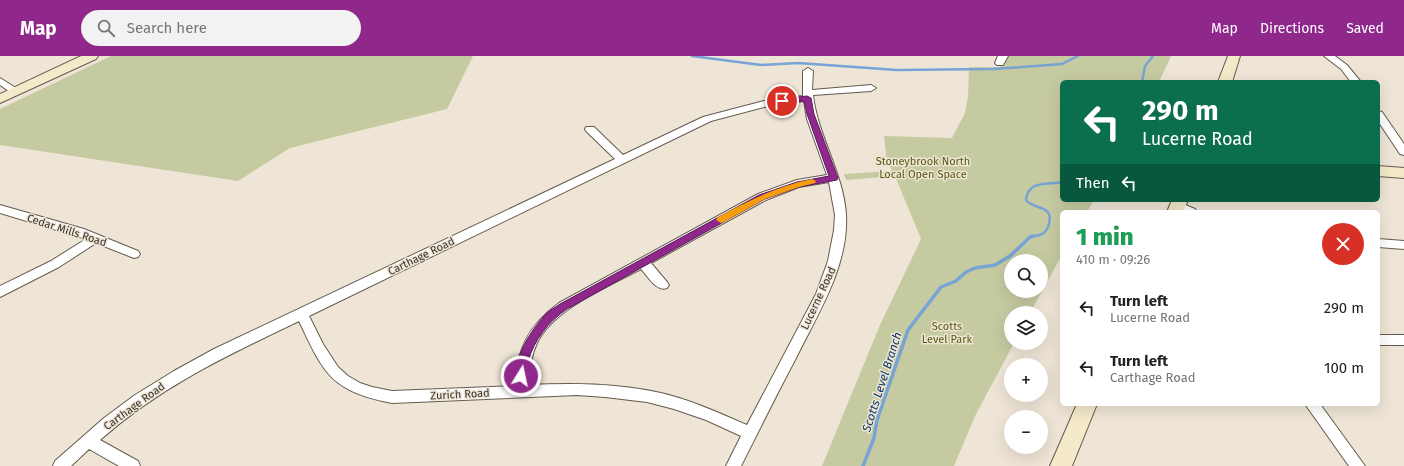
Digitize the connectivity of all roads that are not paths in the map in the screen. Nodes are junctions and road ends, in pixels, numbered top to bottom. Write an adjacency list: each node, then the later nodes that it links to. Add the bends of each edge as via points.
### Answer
1 (91, 56): 9 (street)
2 (1234, 56): 5 (street)
3 (1329, 56): 6 (street, via 1344,67)
4 (808, 71): 10 (street, Lucerne Road)
5 (1226, 80)
6 (1354, 80)
7 (0, 82): 9 (street)
8 (871, 88): 10 (street, Carthage Road)
9 (16, 92): 11 (street)
10 (807, 96): 15 (street, Carthage Road, via 718,115); 18 (street, Lucerne Road)
11 (0, 99)
12 (1380, 117): 14 (street)
13 (590, 129): 15 (street)
14 (1404, 152)
15 (622, 160): 27 (street, Carthage Road)
16 (1380, 171): 17 (street)
17 (1404, 174)
18 (834, 178): 24 (street, via 797,184 762,197); 33 (street, Lucerne Road, via 839,201 840,235 832,272)
19 (0, 209): 20 (street, Cedar Mills Road)
20 (96, 238): 23 (street, Cedar Mills Road); 26 (street, via 55,264)
21 (1380, 243): 22 (street)
22 (1404, 245)
23 (134, 254)
24 (643, 263): 25 (street); 30 (street, via 563,306 550,316 527,349)
25 (663, 285)
26 (0, 292)
27 (302, 314): 30 (street, Zurich Road, via 326,364 347,384 360,391 392,397); 34 (street, Carthage Road, via 219,353 164,383)
28 (1380, 340): 29 (street)
29 (1404, 340)
30 (520, 391): 33 (street, Zurich Road, via 603,390 656,398 686,406)
31 (1086, 406): 38 (street)
32 (1313, 406): 39 (street)
33 (749, 433): 37 (street, Lucerne Road)
34 (88, 441): 35 (street, Carthage Road); 36 (street)
35 (60, 466)
36 (133, 466)
37 (732, 466)
38 (1061, 466)
39 (1358, 466)

